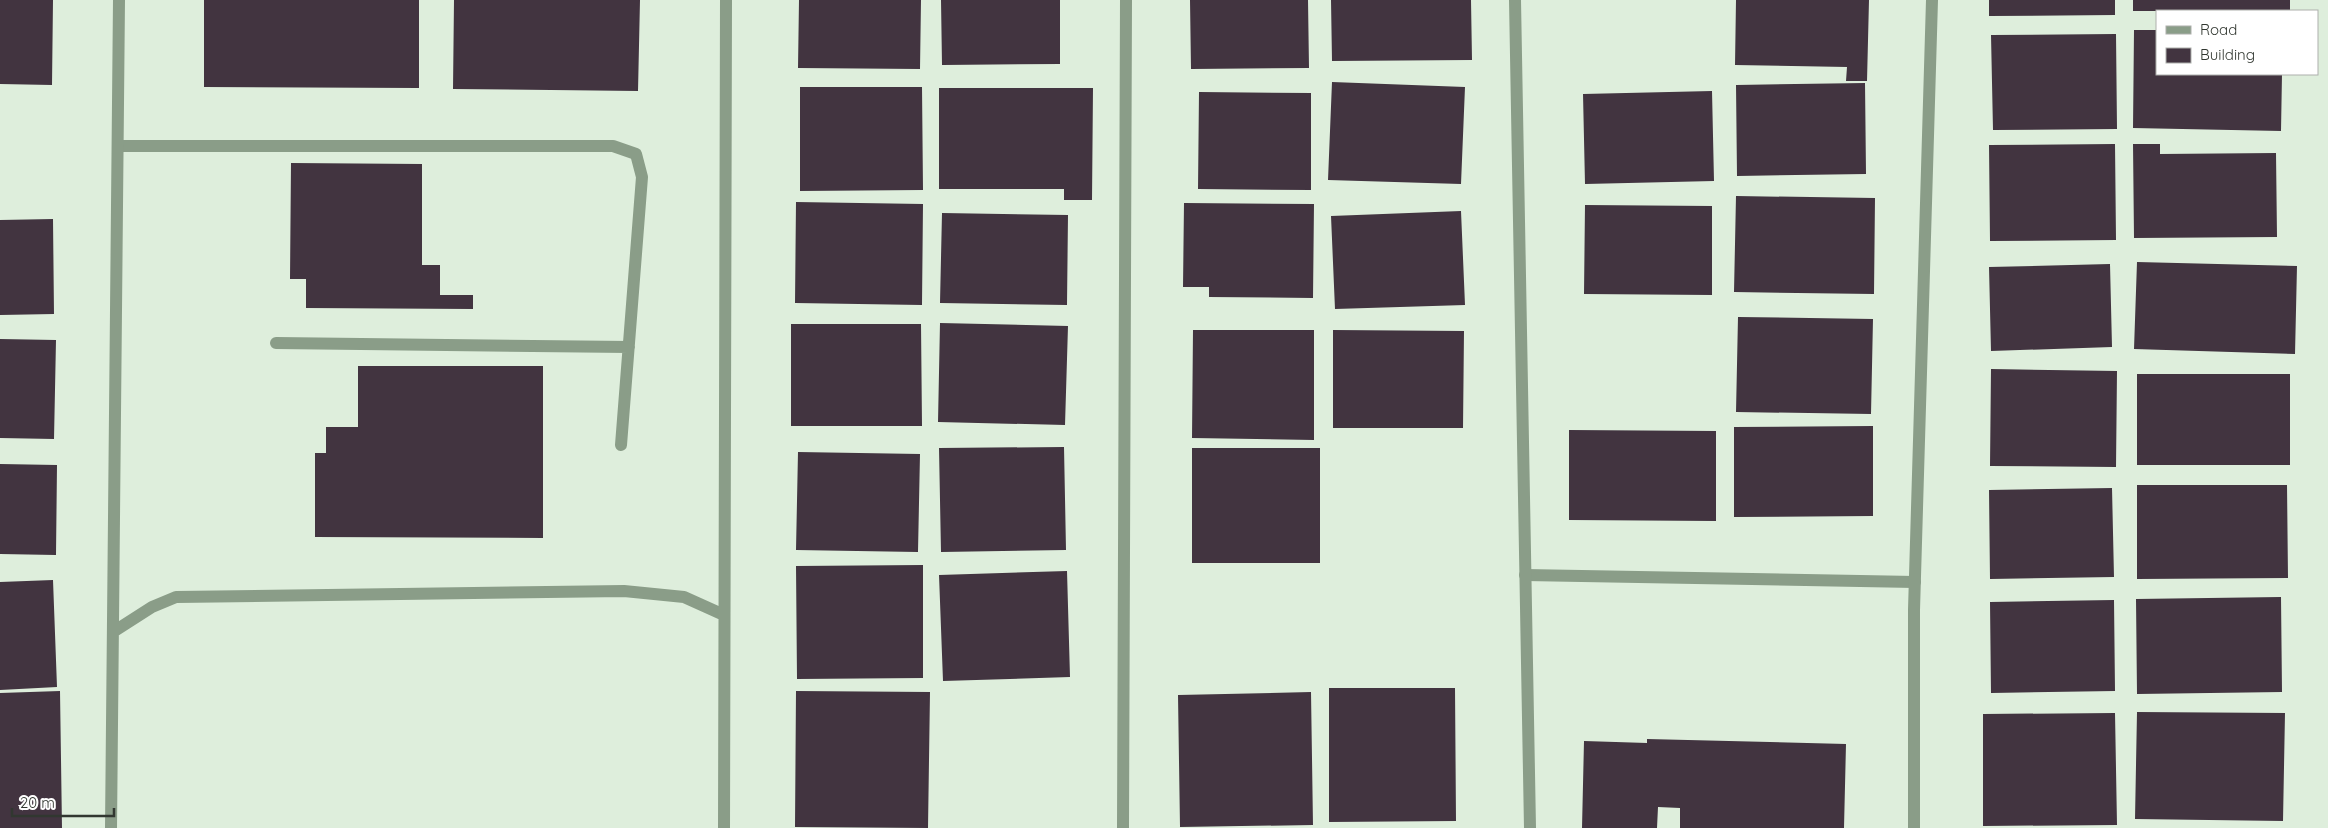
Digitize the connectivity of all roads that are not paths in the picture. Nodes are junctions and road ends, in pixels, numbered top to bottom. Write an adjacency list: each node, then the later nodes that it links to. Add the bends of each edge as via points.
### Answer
1 (119, 0): 6 (street)
2 (726, 0): 12 (street)
3 (1126, 0): 16 (street)
4 (1515, 0): 10 (street)
5 (1932, 0): 11 (street)
6 (118, 146): 8 (street, via 613,146 636,154 642,177); 13 (street)
7 (276, 343): 8 (street)
8 (628, 347): 9 (street)
9 (621, 445)
10 (1525, 575): 11 (street); 17 (street)
11 (1915, 582): 18 (street)
12 (724, 615): 13 (street, via 684,597 624,591 176,597 152,607); 15 (street)
13 (113, 632): 14 (street)
14 (111, 828)
15 (724, 828)
16 (1124, 828)
17 (1530, 828)
18 (1914, 828)

